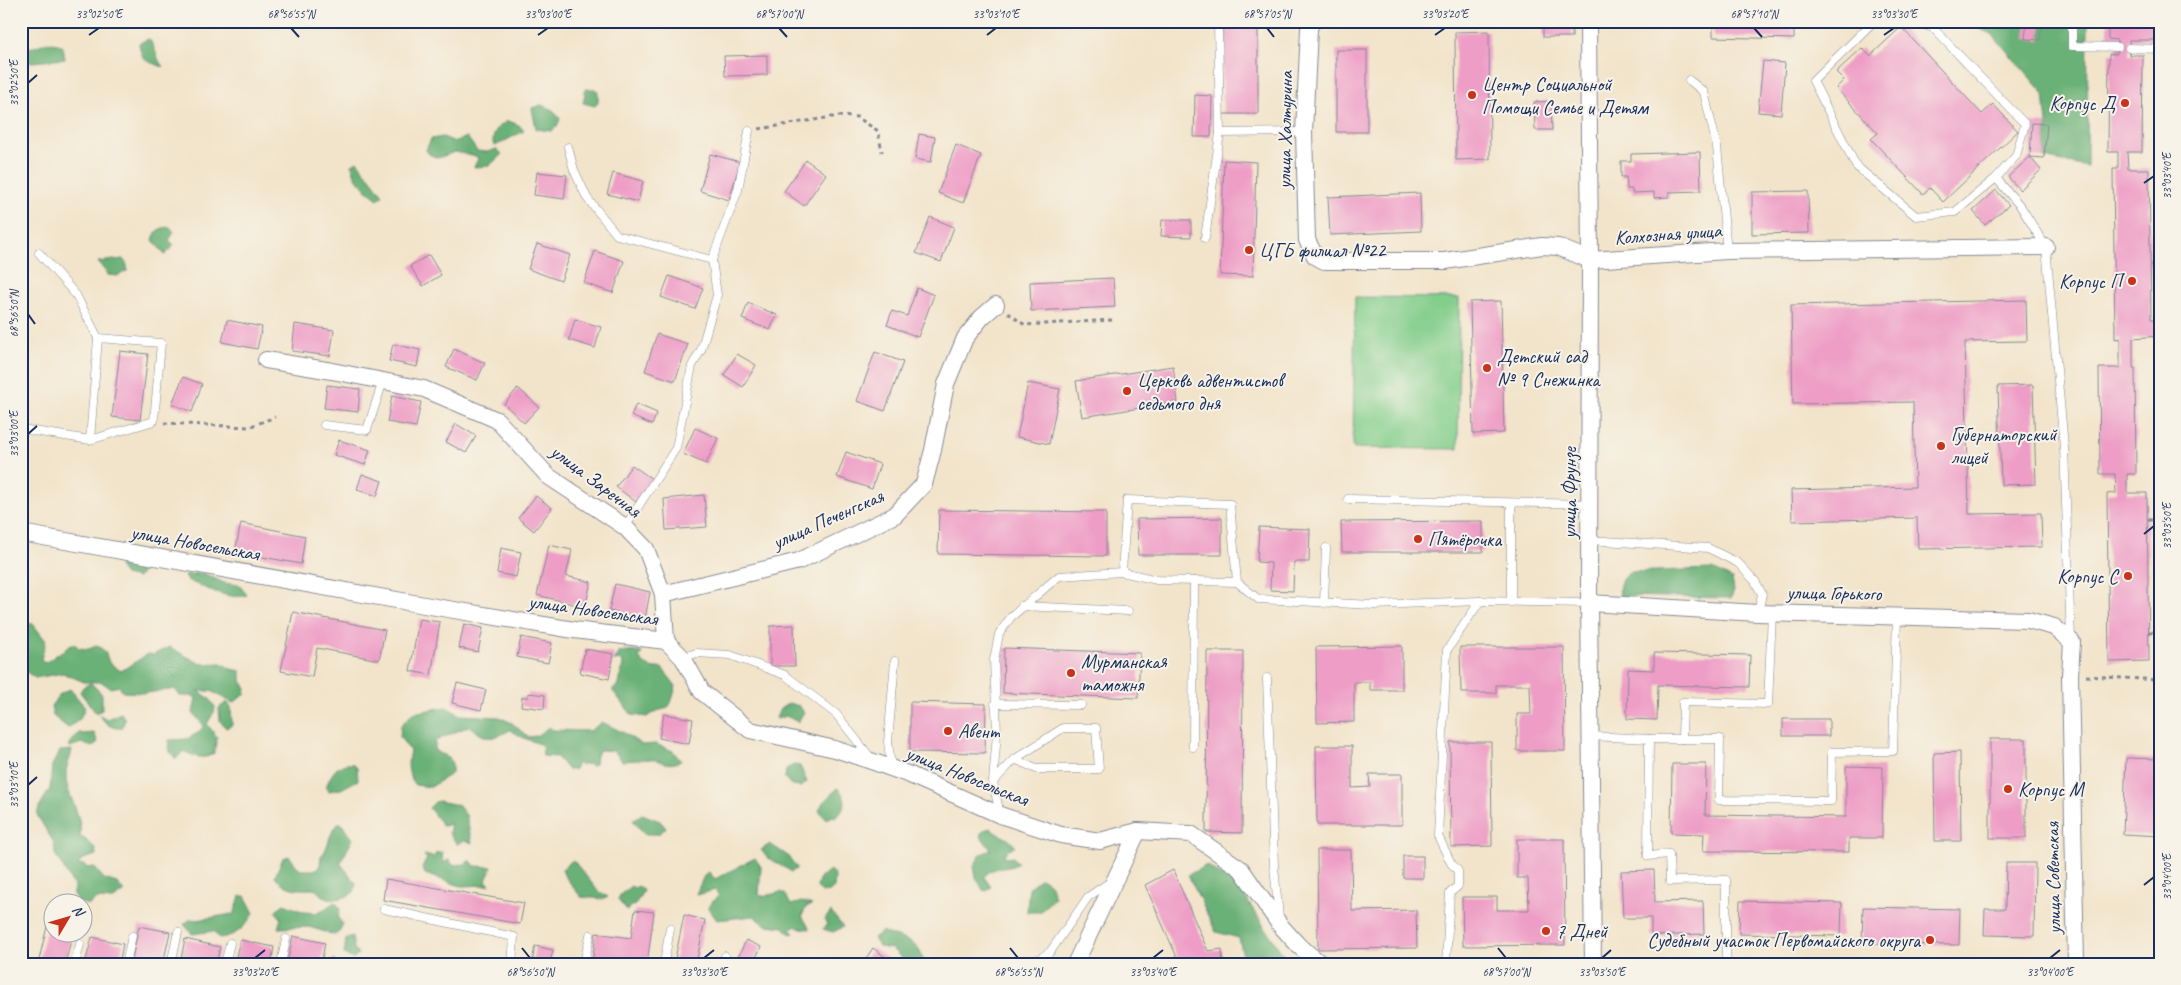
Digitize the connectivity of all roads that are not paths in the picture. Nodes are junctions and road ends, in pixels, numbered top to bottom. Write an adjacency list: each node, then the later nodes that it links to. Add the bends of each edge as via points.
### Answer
1 (1218, 21): 13 (lane)
2 (1312, 21): 12 (street, улица Халтурина)
3 (1588, 21): 22 (street, улица Фрунзе)
4 (1874, 21): 15 (lane, via 1813,81 1856,166 1916,216 1955,212)
5 (1914, 21): 15 (lane, via 1933,28 2025,124 2016,156)
6 (2072, 21): 7 (lane, via 2072,46)
7 (2118, 47)
8 (2129, 48): 9 (lane)
9 (2160, 49)
10 (1689, 80): 19 (lane, via 1704,92 1717,147)
11 (749, 131): 21 (lane, via 738,190)
12 (1304, 132): 13 (lane); 17 (street, улица Халтурина)
13 (1220, 133): 16 (lane)
14 (568, 147): 21 (lane, via 574,170 588,198 617,235)
15 (1996, 178): 18 (lane, via 2021,207)
16 (1204, 238)
17 (1307, 240): 22 (street, Колхозная улица, via 1316,256 1324,261 1444,261 1542,246 1558,247)
18 (2046, 247): 19 (street, Колхозная улица); 50 (lane, via 2064,447)
19 (1727, 251): 22 (street, Колхозная улица)
20 (39, 253): 24 (lane, via 76,295)
21 (712, 260): 33 (lane, via 717,295 701,350 692,366 676,448)
22 (1590, 260): 32 (street, улица Фрунзе)
23 (996, 304): 40 (street, улица Печенгская, via 965,338 946,384 924,484 895,515 799,561)
24 (98, 338): 29 (lane); 29 (lane, via 161,343 154,421)
25 (266, 360): 26 (street, улица Заречная)
26 (383, 381): 27 (lane, via 367,430); 33 (street, улица Заречная, via 424,389 497,420 548,476)
27 (324, 424)
28 (21, 429): 29 (lane)
29 (90, 440)
30 (1348, 499): 31 (lane)
31 (1511, 503): 32 (lane); 42 (lane)
32 (1590, 504): 35 (street, улица Фрунзе)
33 (625, 527): 40 (street, улица Заречная, via 646,548)
34 (21, 533): 49 (street, улица Новосельская, via 574,630)
35 (1590, 540): 44 (street, улица Фрунзе); 47 (lane, via 1708,548 1738,562 1755,581 1762,594)
36 (1326, 548): 43 (lane)
37 (1122, 572): 38 (lane, via 1156,580); 39 (lane, via 1127,500 1230,504); 45 (lane, via 1059,576)
38 (1194, 581): 39 (lane); 59 (lane)
39 (1236, 582): 43 (lane, via 1258,599)
40 (663, 594): 49 (street, улица Заречная)
41 (1480, 601): 42 (lane); 43 (lane, via 1373,606); 87 (lane, via 1448,650 1438,836 1458,871 1458,886 1450,893)
42 (1511, 602): 44 (lane)
43 (1324, 603)
44 (1589, 603): 47 (street, улица Горького); 56 (street, улица Фрунзе)
45 (1022, 606): 46 (lane); 54 (lane, via 999,634 994,660)
46 (1128, 611)
47 (1765, 613): 48 (street, улица Горького); 58 (lane, via 1768,704 1683,702)
48 (1898, 616): 50 (street, улица Горького, via 2028,620 2054,627); 58 (lane, via 1893,751 1832,752 1831,801 1719,800 1720,739)
49 (666, 641): 51 (street, улица Новосельская)
50 (2072, 642): 90 (street, улица Советская)
51 (683, 658): 61 (street, улица Новосельская, via 702,692 750,730 835,749); 61 (lane, via 696,653 730,655 785,676 836,714)
52 (895, 661): 62 (lane, via 888,742)
53 (1268, 678): 68 (lane, via 1274,866)
54 (995, 704): 55 (lane); 63 (lane, via 997,732)
55 (1081, 705)
56 (1591, 736): 57 (lane); 88 (street, улица Фрунзе)
57 (1650, 739): 58 (lane); 89 (lane, via 1648,856 1669,854 1670,881 1726,880)
58 (1682, 739)
59 (1193, 747)
60 (1015, 759): 60 (lane, via 1036,769 1099,769 1096,728 1063,728); 63 (lane)
61 (874, 762): 62 (street, улица Новосельская)
62 (891, 768): 64 (street, улица Новосельская)
63 (993, 782): 64 (lane)
64 (1000, 815): 65 (street, улица Новосельская, via 1061,835 1100,841)
65 (1138, 831): 66 (street); 68 (street, улица Новосельская, via 1191,834 1241,869)
66 (1115, 879): 84 (lane, via 1088,897 1050,952); 85 (street)
67 (384, 909): 81 (lane, via 514,937)
68 (1280, 925): 86 (street, улица Новосельская)
69 (670, 928): 83 (lane)
70 (178, 932): 78 (lane)
71 (590, 935): 82 (lane)
72 (132, 936): 77 (lane)
73 (286, 939): 80 (lane)
74 (230, 943): 79 (lane)
75 (80, 944): 76 (lane)
76 (75, 964)
77 (126, 964)
78 (171, 964)
79 (225, 964)
80 (281, 964)
81 (512, 964)
82 (584, 964)
83 (664, 964)
84 (1031, 964)
85 (1075, 964)
86 (1321, 964)
87 (1446, 964)
88 (1593, 964)
89 (1726, 964)
90 (2076, 964)

